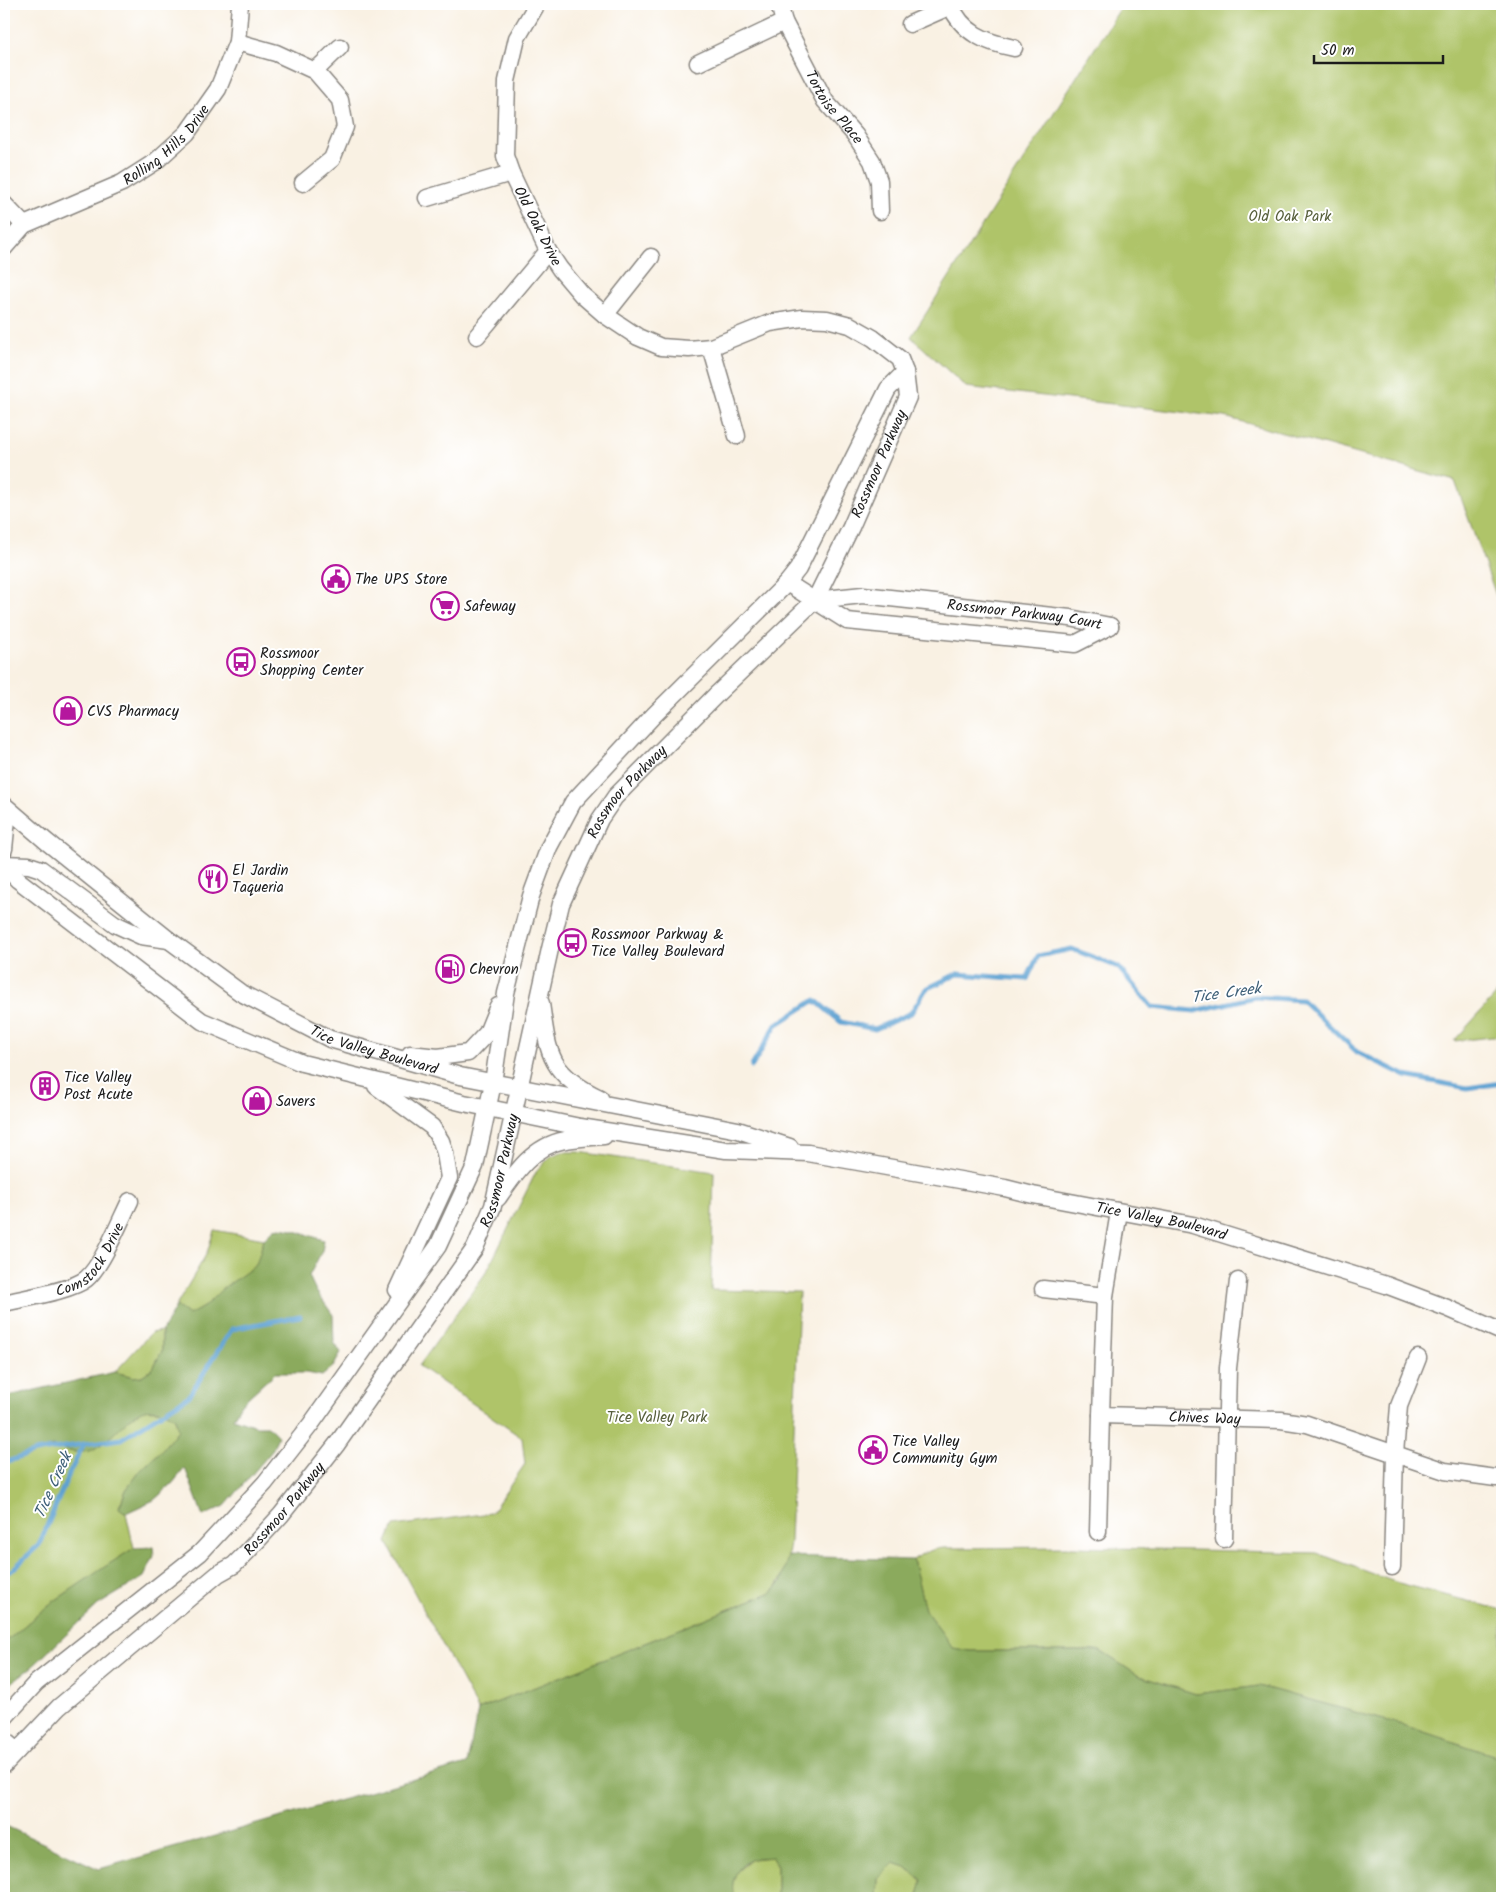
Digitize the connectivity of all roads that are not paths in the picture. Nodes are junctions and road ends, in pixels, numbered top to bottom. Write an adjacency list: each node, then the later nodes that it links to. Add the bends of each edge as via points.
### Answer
1 (240, 4): 7 (street, Rolling Hills Drive)
2 (537, 4): 12 (street, Old Oak Drive, via 517,38 507,81 505,156)
3 (778, 4): 5 (street, Tortoise Place)
4 (951, 5): 6 (street); 9 (street, via 966,30 991,44)
5 (784, 22): 10 (street); 16 (street, Tortoise Place, via 825,101 855,135 872,161 879,181)
6 (910, 24)
7 (237, 42): 11 (street, via 276,53); 18 (street, Rolling Hills Drive, via 218,89 187,133 155,162 122,183)
8 (340, 47): 11 (street)
9 (1014, 48)
10 (698, 63)
11 (315, 71): 13 (street, via 340,100 345,128 332,159)
12 (511, 173): 14 (street); 20 (street, Old Oak Drive)
13 (303, 183)
14 (426, 198)
15 (4, 204): 18 (street)
16 (880, 211)
17 (4, 221): 18 (street)
18 (24, 225): 19 (street, Rolling Hills Drive)
19 (4, 248)
20 (548, 251): 22 (street, Old Oak Drive, via 582,295); 23 (street)
21 (651, 258): 22 (street)
22 (605, 315): 24 (street, Old Oak Drive, via 638,337 661,346)
23 (477, 336)
24 (711, 347): 25 (street, Old Oak Drive, via 770,323 802,318 827,319 850,325 874,338 900,359); 26 (street)
25 (905, 372): 27 (street, Rossmoor Parkway, via 888,389 798,569); 28 (street, Rossmoor Parkway, via 908,398)
26 (737, 436)
27 (787, 583): 28 (street); 34 (street, Rossmoor Parkway, via 572,802 549,847 531,896)
28 (815, 600): 28 (street, Rossmoor Parkway Court, via 847,621 1076,644 1110,626 1070,618 863,595); 33 (street, Rossmoor Parkway, via 615,797 600,819 561,904)
29 (6, 807): 30 (street); 32 (street, Tice Valley Boulevard)
30 (4, 850)
31 (4, 864): 32 (street, via 29,864 41,869 115,924 140,936); 36 (street, Tice Valley Boulevard, via 18,880 202,1021 302,1063)
32 (169, 940): 35 (street, Tice Valley Boulevard, via 241,993 330,1039)
33 (540, 992): 38 (street, Rossmoor Parkway); 40 (street, via 547,1045 562,1074 584,1090)
34 (506, 993): 35 (street, via 487,1033 468,1053 438,1057); 37 (street, Rossmoor Parkway)
35 (378, 1052): 37 (street, Tice Valley Boulevard)
36 (368, 1080): 39 (street, Tice Valley Boulevard); 52 (street, via 432,1127 441,1141 450,1178)
37 (493, 1083): 38 (street, Tice Valley Boulevard); 39 (street, Rossmoor Parkway)
38 (519, 1088): 40 (street, Tice Valley Boulevard); 41 (street, Rossmoor Parkway)
39 (488, 1108): 41 (street, Tice Valley Boulevard); 52 (street, Rossmoor Parkway, via 475,1166 438,1246)
40 (630, 1110): 43 (street, Tice Valley Boulevard, via 738,1130)
41 (513, 1113): 42 (street, Tice Valley Boulevard); 45 (street, Rossmoor Parkway)
42 (620, 1133): 43 (street, Tice Valley Boulevard, via 726,1150); 45 (street, via 546,1146 531,1155)
43 (808, 1153): 46 (street, Tice Valley Boulevard)
44 (130, 1201): 50 (street, Comstock Drive, via 97,1266 86,1280)
45 (493, 1206): 62 (street, Rossmoor Parkway, via 475,1248 337,1444 281,1515 234,1565)
46 (1119, 1212): 49 (street); 51 (street, Tice Valley Boulevard, via 1193,1225 1376,1282)
47 (1238, 1281): 55 (street, via 1228,1368)
48 (1043, 1289): 49 (street)
49 (1105, 1296): 54 (street)
50 (4, 1303)
51 (1502, 1332)
52 (373, 1336): 60 (street, Rossmoor Parkway, via 265,1482)
53 (1418, 1358): 56 (street, via 1399,1406)
54 (1101, 1415): 55 (street, Chives Way); 58 (street)
55 (1227, 1418): 56 (street, Chives Way, via 1308,1424); 59 (street)
56 (1395, 1453): 57 (street, Chives Way, via 1454,1473); 61 (street)
57 (1502, 1478)
58 (1098, 1532)
59 (1224, 1540)
60 (200, 1553): 62 (street); 63 (street, Rossmoor Parkway, via 36,1683)
61 (1392, 1567)
62 (218, 1574): 65 (street, Rossmoor Parkway, via 59,1707)
63 (4, 1718)
64 (4, 1740): 65 (street)
65 (17, 1751): 66 (street, Rossmoor Parkway)
66 (4, 1765)

